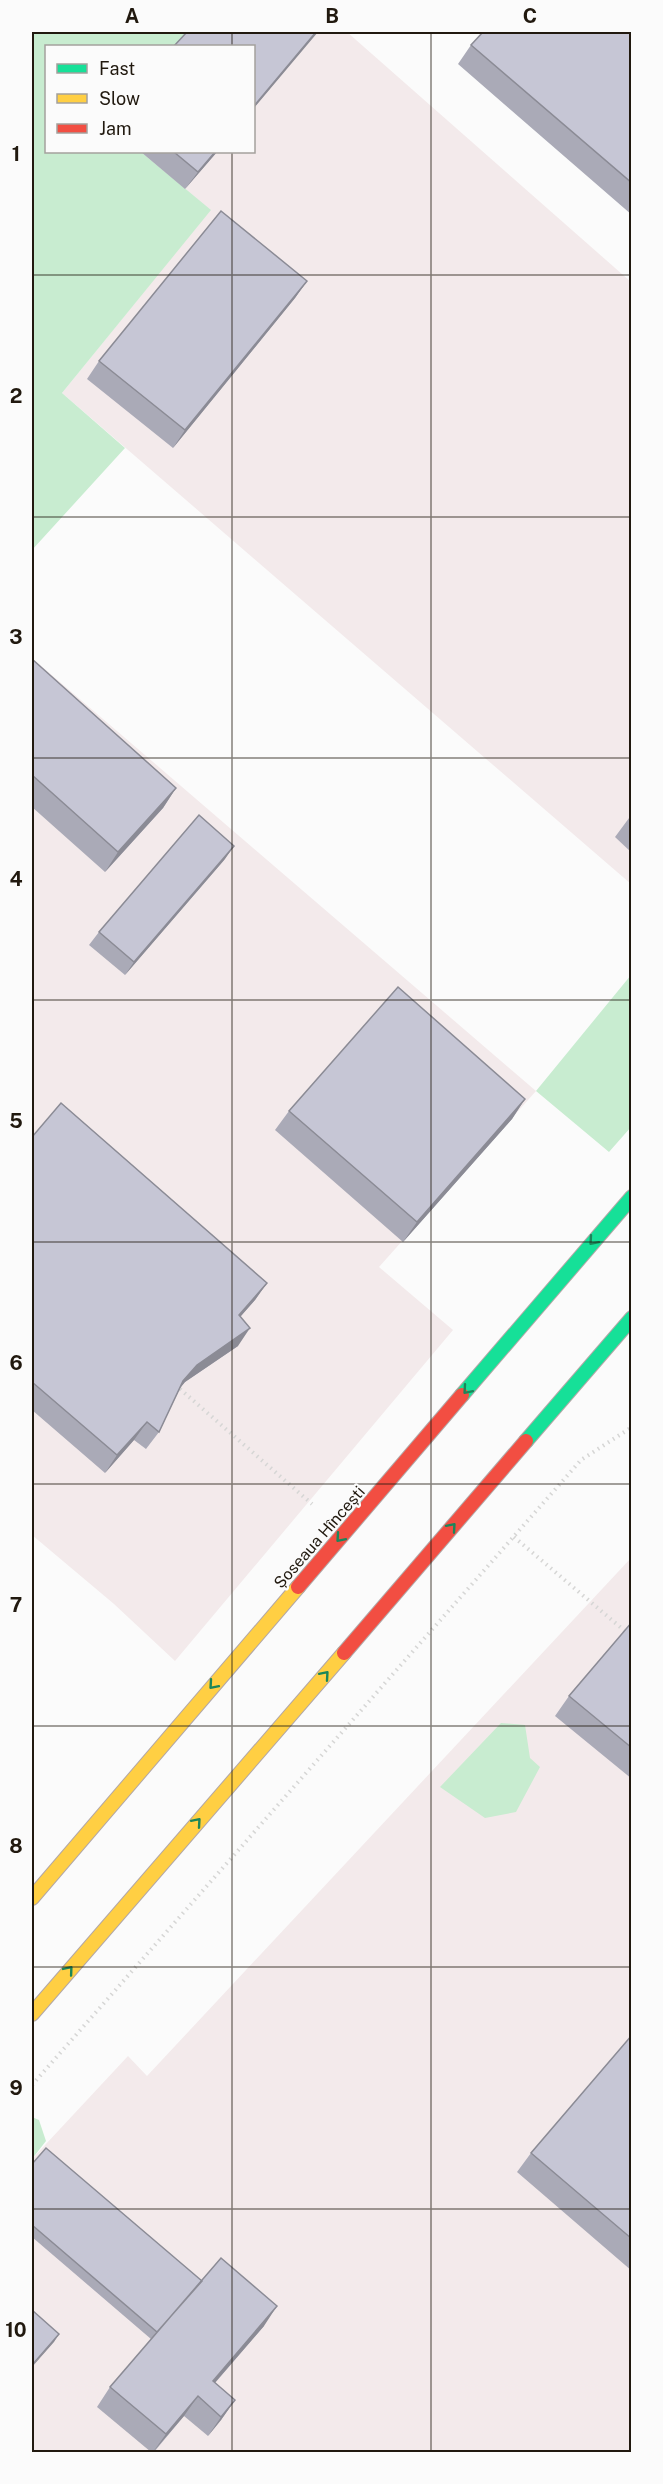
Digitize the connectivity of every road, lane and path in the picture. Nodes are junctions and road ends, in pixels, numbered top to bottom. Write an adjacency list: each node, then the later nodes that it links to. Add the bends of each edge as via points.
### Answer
1 (632, 1197): 5 (highway, Șoseaua Hîncești, one-way to 5)
2 (632, 1318): 9 (highway, one-way to 2)
3 (180, 1389): 5 (path)
4 (632, 1427): 6 (path, via 581,1461)
5 (344, 1532): 8 (highway, Șoseaua Hîncești, one-way to 8)
6 (514, 1537): 7 (path); 10 (path)
7 (626, 1632)
8 (32, 1898)
9 (32, 2014)
10 (32, 2085)

